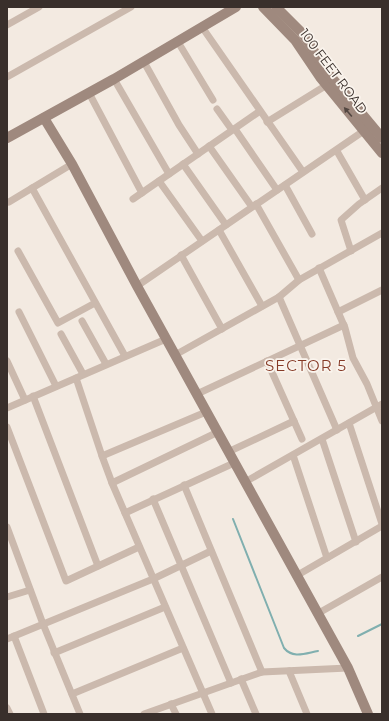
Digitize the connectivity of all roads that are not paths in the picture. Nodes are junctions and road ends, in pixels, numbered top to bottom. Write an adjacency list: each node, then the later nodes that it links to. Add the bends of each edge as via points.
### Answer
1 (39, 7): 6 (street)
2 (131, 7): 10 (street)
3 (236, 7): 7 (street)
4 (263, 7): 12 (street, 100 FEET ROAD, via 295,40)
5 (276, 7): 12 (street, 100 FEET ROAD, via 303,34)
6 (7, 25)
7 (202, 27): 8 (street); 16 (street)
8 (178, 42): 9 (street); 14 (street)
9 (144, 62): 11 (street); 25 (street)
10 (7, 77)
11 (114, 79): 13 (street); 30 (street)
12 (330, 83): 18 (street); 19 (street, 100 FEET ROAD)
13 (89, 93): 17 (street); 36 (street)
14 (213, 100)
15 (217, 109): 20 (street)
16 (260, 111): 18 (street); 20 (street)
17 (44, 118): 21 (street); 27 (street)
18 (267, 122): 29 (street)
19 (368, 128): 22 (street, 100 FEET ROAD); 24 (street, 100 FEET ROAD); 29 (street)
20 (233, 130): 23 (street); 35 (street)
21 (7, 138)
22 (382, 138)
23 (209, 146): 25 (street); 40 (street)
24 (382, 153)
25 (198, 154): 28 (street)
26 (338, 154): 38 (street)
27 (72, 164): 33 (street); 51 (street)
28 (183, 164): 30 (street); 41 (street)
29 (303, 172): 32 (street)
30 (169, 174): 31 (street)
31 (159, 181): 36 (street); 45 (street)
32 (285, 185): 35 (street); 44 (street)
33 (32, 188): 39 (street); 54 (street)
34 (382, 188): 38 (street)
35 (276, 190): 40 (street)
36 (142, 192): 37 (street)
37 (133, 199)
38 (365, 200): 47 (street, via 341,220)
39 (10, 202)
40 (254, 206): 41 (street); 50 (street)
41 (226, 225): 42 (street)
42 (219, 230): 45 (street); 55 (street)
43 (382, 233): 47 (street)
44 (312, 234)
45 (202, 241): 48 (street)
46 (18, 251): 54 (street, via 58,323)
47 (351, 251): 49 (street)
48 (181, 255): 51 (street); 60 (street)
49 (318, 268): 50 (street); 57 (street)
50 (299, 280): 53 (street)
51 (137, 286): 62 (street)
52 (382, 290): 57 (street)
53 (279, 297): 55 (street); 63 (street)
54 (95, 303): 65 (street)
55 (262, 306): 60 (street)
56 (19, 312): 71 (street)
57 (338, 312): 59 (street)
58 (82, 321): 68 (street)
59 (344, 325): 63 (street); 75 (street, via 353,358)
60 (222, 329): 64 (street)
61 (61, 334): 69 (street)
62 (166, 339): 64 (street); 65 (street)
63 (300, 345): 66 (street); 82 (street)
64 (175, 355): 72 (street)
65 (125, 356): 68 (street)
66 (268, 361): 72 (street); 78 (street)
67 (7, 363): 74 (street)
68 (106, 364): 69 (street)
69 (83, 374): 70 (street)
70 (76, 378): 71 (street); 88 (street)
71 (56, 386): 73 (street)
72 (197, 394): 77 (street)
73 (33, 396): 74 (street); 101 (street)
74 (25, 400): 76 (street)
75 (379, 406): 79 (street); 80 (street)
76 (7, 408)
77 (206, 412): 83 (street); 88 (street)
78 (294, 421): 84 (street); 86 (street)
79 (382, 421)
80 (349, 423): 82 (street); 95 (street)
81 (7, 427): 101 (street, via 66,581)
82 (337, 430): 85 (street)
83 (218, 432): 86 (street); 91 (street)
84 (302, 439)
85 (322, 439): 87 (street); 97 (street)
86 (228, 452): 89 (street)
87 (293, 455): 90 (street); 100 (street)
88 (102, 456): 91 (street)
89 (234, 463): 90 (street); 92 (street)
90 (245, 482): 103 (street)
91 (112, 483): 94 (street)
92 (184, 485): 93 (street); 99 (street)
93 (153, 499): 94 (street); 102 (street)
94 (125, 513): 98 (street)
95 (382, 525): 97 (street)
96 (7, 527): 106 (street)
97 (356, 542): 100 (street)
98 (140, 547): 101 (street); 105 (street)
99 (211, 551): 102 (street); 116 (street)
100 (327, 558): 103 (street)
101 (98, 566)
102 (181, 566): 105 (street); 118 (street)
103 (296, 576): 109 (street)
104 (382, 577): 109 (street)
105 (153, 579): 108 (street); 110 (street)
106 (30, 590): 107 (street); 110 (street)
107 (7, 597)
108 (165, 607): 112 (street); 113 (street)
109 (318, 614): 114 (street)
110 (43, 624): 111 (street); 113 (street)
111 (11, 637): 124 (street)
112 (183, 648): 119 (street); 120 (street)
113 (54, 653): 120 (street)
114 (348, 668): 115 (street); 131 (street)
115 (289, 671): 116 (street); 130 (street)
116 (262, 672): 117 (street)
117 (241, 679): 118 (street); 129 (street)
118 (231, 683): 119 (street)
119 (202, 693): 121 (street); 128 (street)
120 (72, 694): 125 (street)
121 (171, 704): 126 (street); 127 (street)
122 (7, 708): 123 (street)
123 (10, 714)
124 (44, 714)
125 (80, 714)
126 (144, 714)
127 (176, 714)
128 (212, 714)
129 (256, 714)
130 (307, 714)
131 (368, 714)

